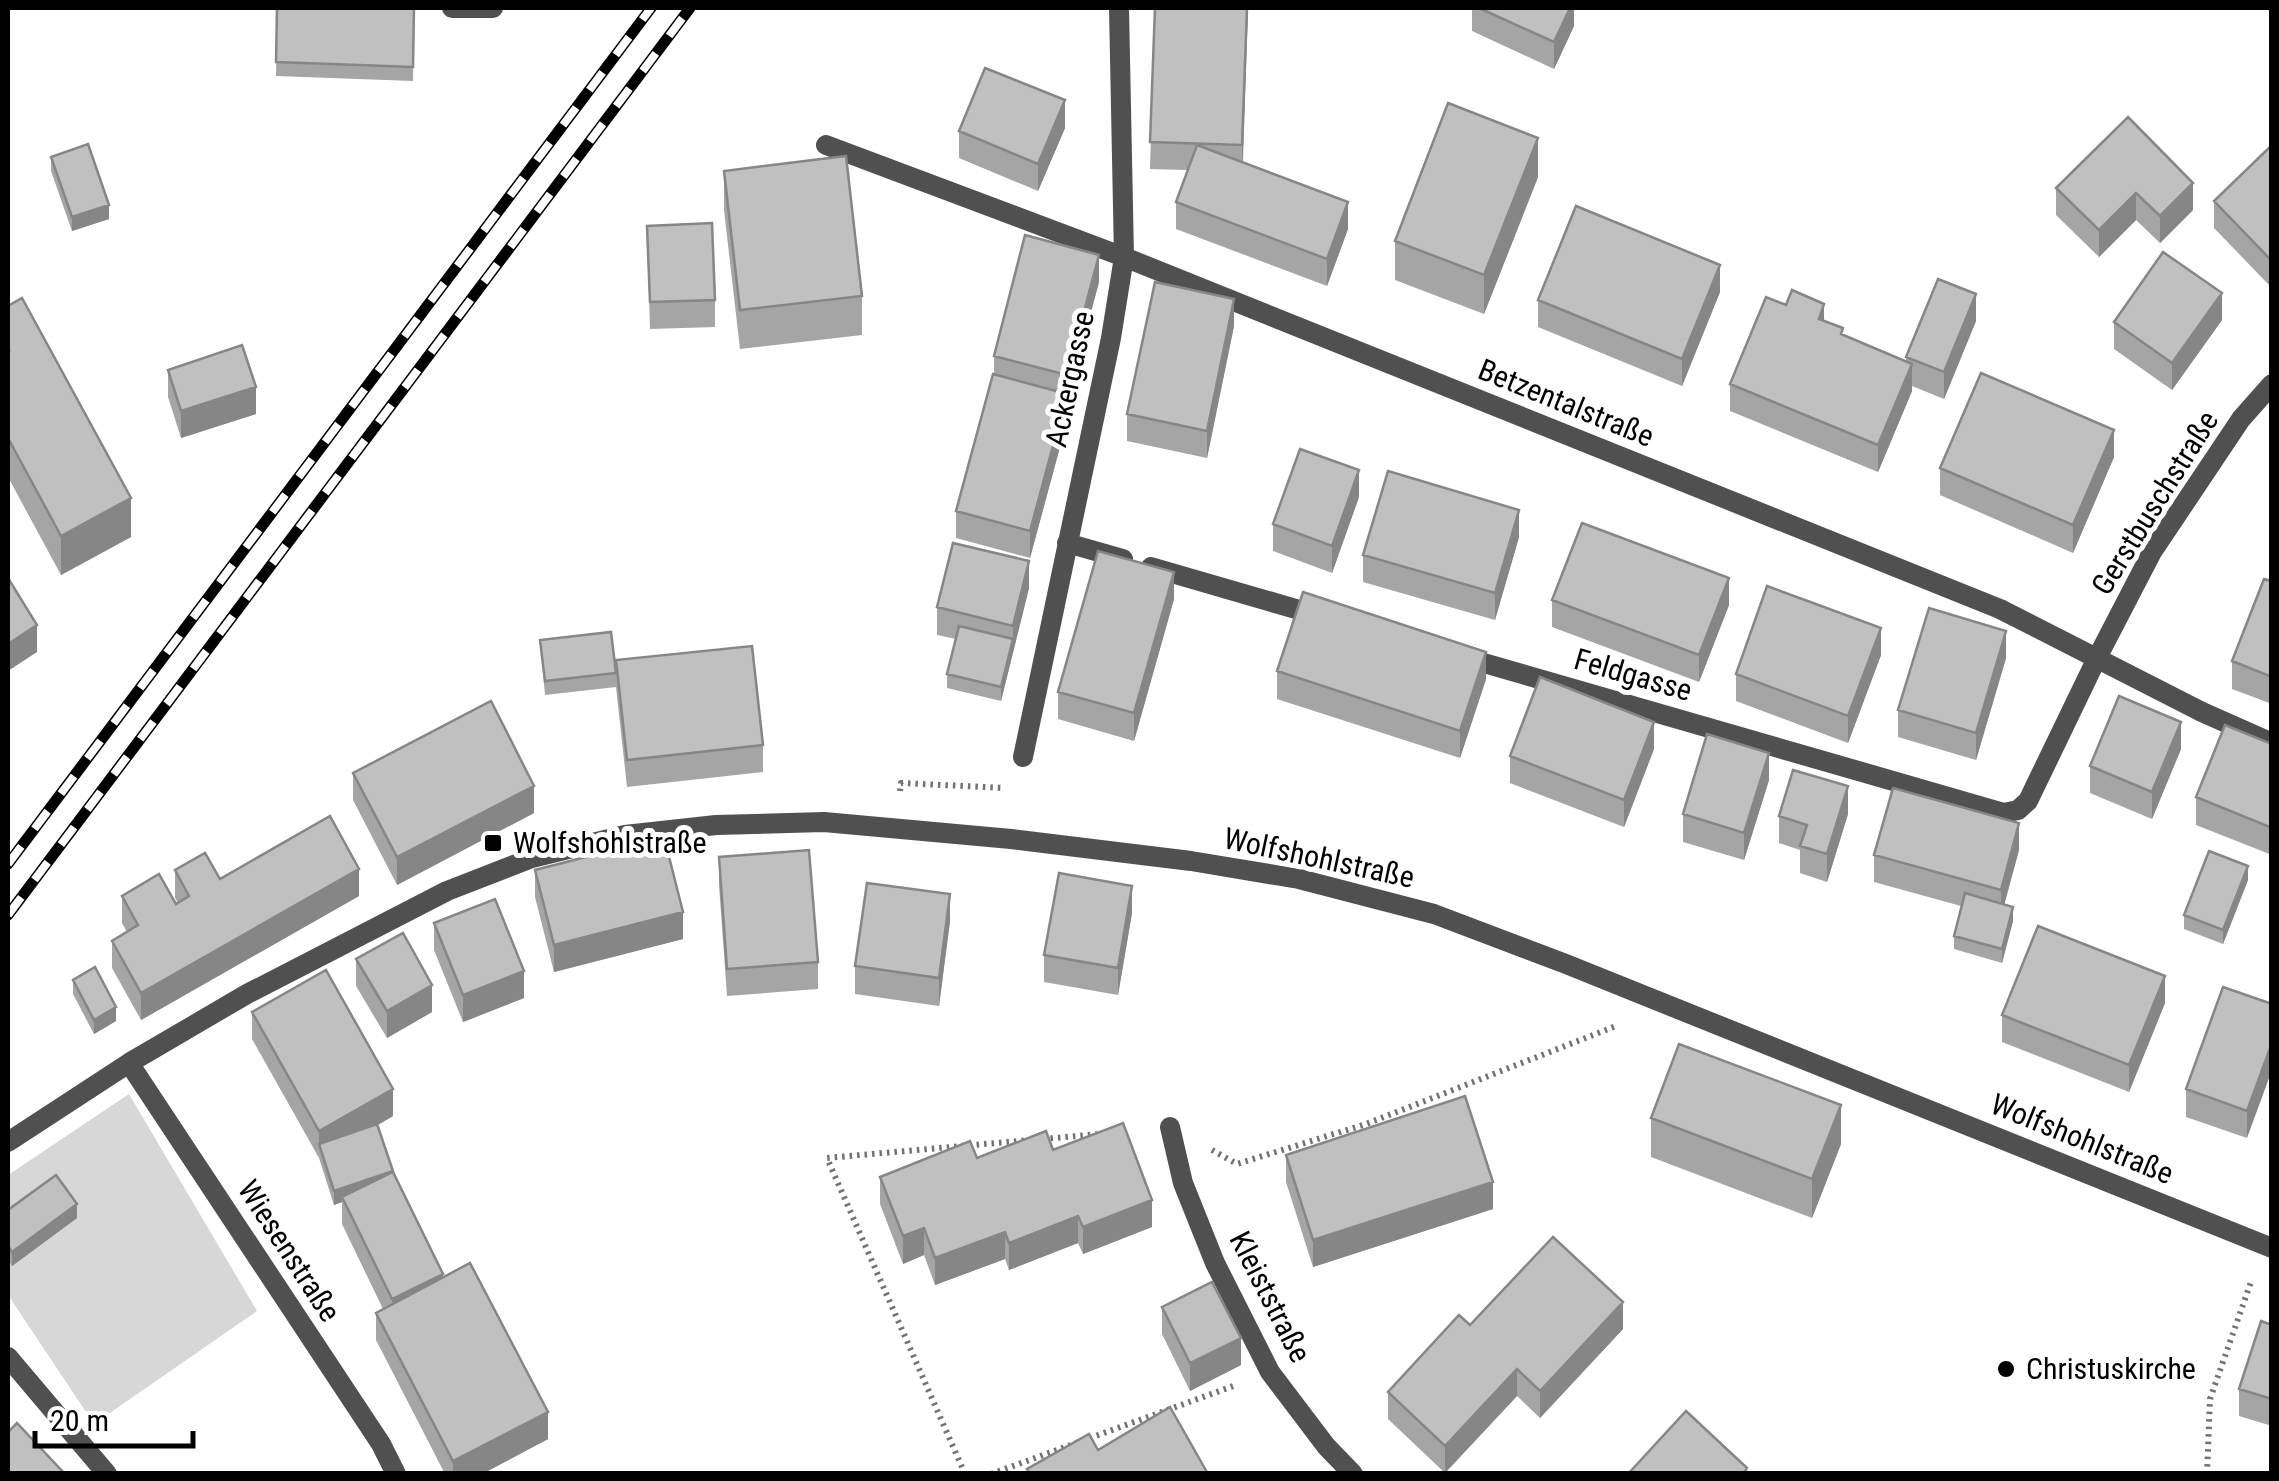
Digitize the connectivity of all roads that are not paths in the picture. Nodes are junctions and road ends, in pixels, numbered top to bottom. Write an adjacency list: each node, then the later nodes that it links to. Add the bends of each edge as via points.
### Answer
1 (452, 8): 2 (street)
2 (494, 8)
3 (1120, 8): 5 (street, Ackergasse)
4 (826, 145): 5 (street, Betzentalstraße)
5 (1124, 257): 7 (street, Ackergasse); 10 (street, Betzentalstraße, via 2000,610)
6 (2272, 384): 10 (street, Gerstbuschstraße, via 2152,552)
7 (1067, 543): 8 (street); 12 (street, Ackergasse)
8 (1335, 620)
9 (1450, 653): 10 (street, Feldgasse, via 2004,813 2028,801)
10 (2097, 658): 11 (street, Betzentalstraße)
11 (2272, 743)
12 (1024, 757)
13 (129, 1063): 15 (street, Wolfshohlstraße); 16 (street, Wolfshohlstraße, via 430,900 532,858 624,835 716,825 896,827 1191,861 1299,879 1434,914); 19 (street, Wiesenstraße)
14 (1170, 1127): 20 (street, Kleiststraße, via 1216,1262 1270,1372)
15 (8, 1142)
16 (2268, 1247)
17 (8, 1357): 18 (street)
18 (107, 1474)
19 (396, 1474)
20 (1354, 1474)

